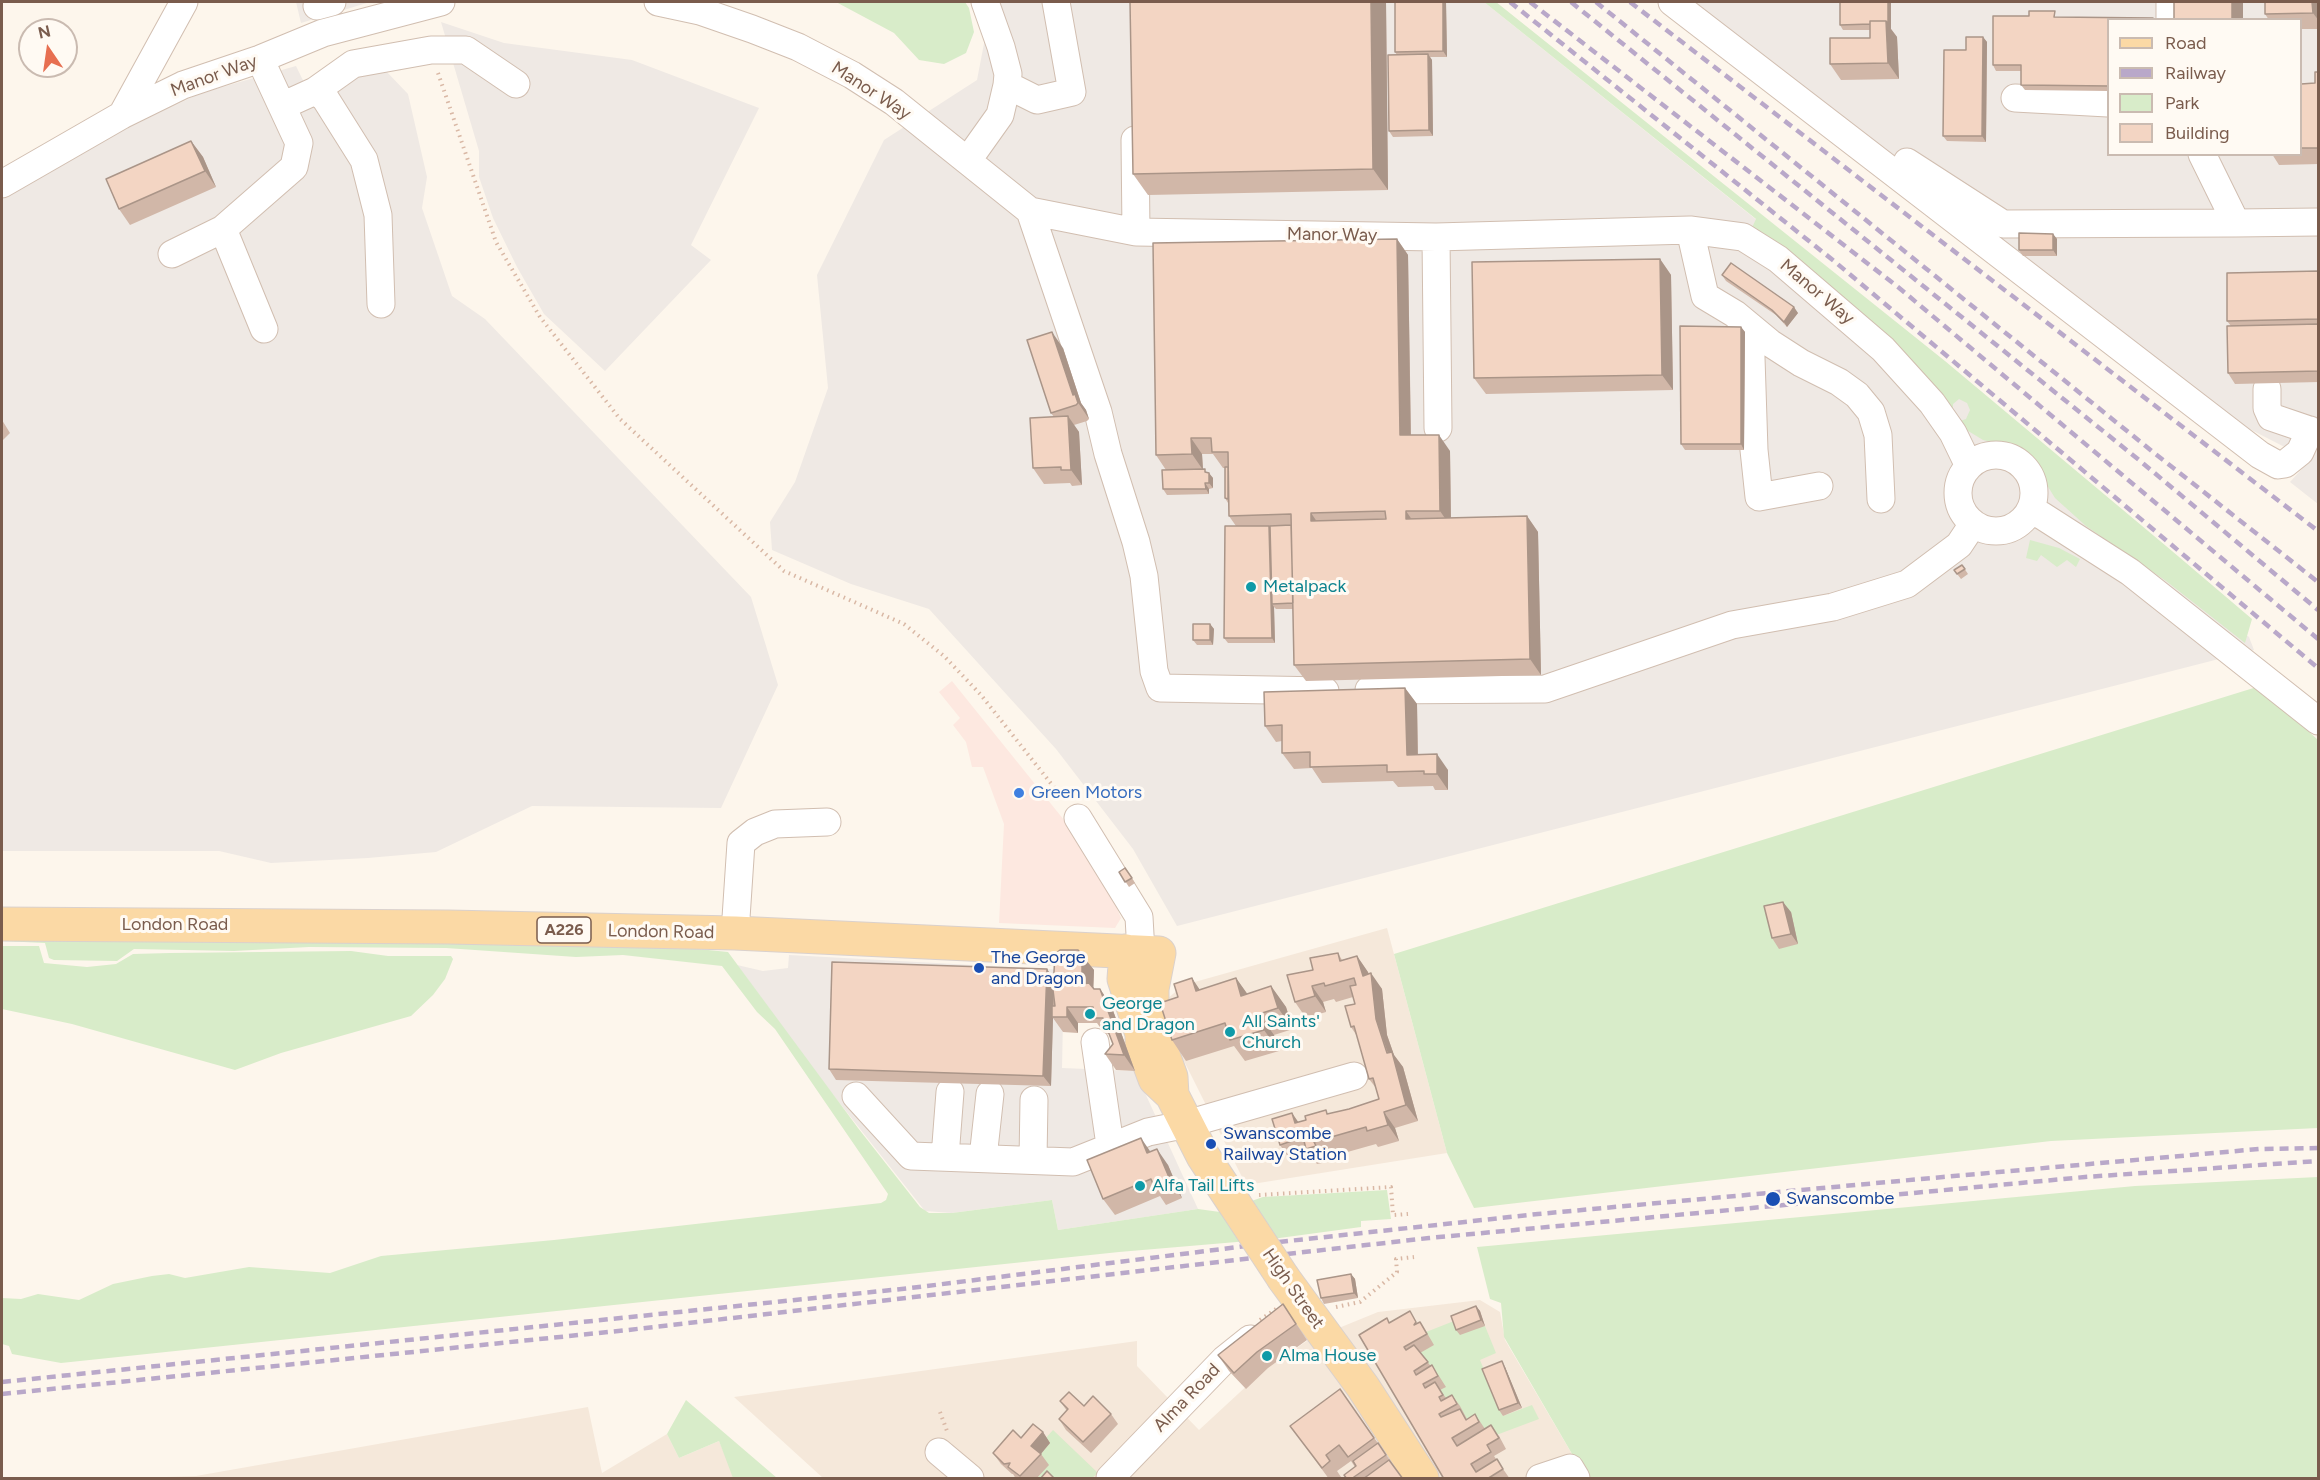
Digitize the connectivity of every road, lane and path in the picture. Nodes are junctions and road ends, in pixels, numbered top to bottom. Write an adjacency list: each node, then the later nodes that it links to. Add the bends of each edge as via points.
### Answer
1 (184, 2): 18 (street)
2 (441, 2): 8 (street, Manor Way)
3 (658, 2): 22 (street, Manor Way, via 700,11 798,47 894,102)
4 (985, 2): 13 (street, via 1001,47)
5 (1056, 2): 13 (street, via 1072,92 1037,100)
6 (1672, 2): 37 (street, via 2260,455 2278,465 2288,463)
7 (2170, 2): 9 (street)
8 (382, 9): 10 (street, Manor Way)
9 (2170, 18)
10 (260, 59): 17 (street); 18 (street, Manor Way, via 183,85)
11 (439, 79): 44 (path, via 496,242 540,317 620,419 784,571 904,624 944,656 981,695)
12 (516, 84): 14 (street, via 466,50 431,50 353,64)
13 (1007, 85): 22 (street, via 1000,115)
14 (315, 91): 17 (street); 32 (street, via 325,98 364,160 378,215)
15 (2015, 98): 16 (street)
16 (2107, 103)
17 (282, 106): 27 (street, via 299,143 294,167)
18 (122, 115): 23 (street, Manor Way)
19 (1134, 118): 29 (street)
20 (1848, 124): 26 (street, via 2003,224)
21 (2203, 156): 26 (street)
22 (968, 160): 24 (street, Manor Way)
23 (2, 184)
24 (1030, 211): 29 (street, Manor Way); 42 (street, via 1098,412 1136,542 1144,576 1154,671 1160,688 1545,689 1732,625 1833,607 1907,584 1959,545)
25 (2319, 222): 26 (street)
26 (2235, 223)
27 (223, 230): 31 (street); 34 (street)
28 (1689, 230): 30 (street, Manor Way); 33 (street, via 1705,296); 38 (street, Manor Way, via 1743,237 1813,287 1883,349 1932,403)
29 (1136, 232): 30 (street, Manor Way)
30 (1436, 237): 36 (street)
31 (172, 254)
32 (381, 304)
33 (1750, 327): 39 (street, via 1759,497); 40 (street, via 1801,363 1839,382 1871,412 1878,435)
34 (264, 329)
35 (2267, 389): 37 (street, via 2271,417)
36 (1438, 428)
37 (2314, 432)
38 (1969, 466): 41 (street, via 1990,455 2014,459 2024,467 2032,483 2034,501); 42 (street, via 1959,483 1958,502)
39 (1820, 486)
40 (1881, 499)
41 (2029, 512): 42 (street, via 2021,522 2003,530 1984,530); 43 (street, via 2041,515 2130,572)
42 (1973, 524)
43 (2319, 721)
44 (1078, 818): 48 (street, via 1139,917)
45 (827, 822): 47 (street, via 778,823 755,832 741,843)
46 (2, 924): 47 (main road, London Road / A226)
47 (735, 933): 48 (main road, London Road / A226)
48 (1133, 952): 55 (main road, High Street, via 1152,989 1152,1019); 55 (main road, High Street, via 1132,1035 1142,1044 1155,1079)
49 (1095, 1042): 56 (street)
50 (1354, 1076): 55 (street)
51 (950, 1092): 57 (street)
52 (990, 1094): 58 (street)
53 (856, 1096): 57 (street, via 911,1156)
54 (1034, 1100): 59 (street)
55 (1180, 1110): 56 (street, via 1148,1132); 60 (main road, High Street, via 1203,1156)
56 (1110, 1145): 59 (street, via 1073,1162)
57 (945, 1157): 58 (street)
58 (983, 1158): 59 (street)
59 (1033, 1160)
60 (1244, 1200): 61 (path, via 1391,1187 1394,1215); 63 (main road, High Street, bridge)
61 (1408, 1214)
62 (1414, 1257): 63 (path, via 1396,1259 1397,1272 1360,1302)
63 (1294, 1306): 67 (street, Alma Road, via 1225,1359); 68 (main road, High Street, via 1364,1387)
64 (940, 1412): 65 (path)
65 (944, 1444): 66 (street)
66 (970, 1479)
67 (1110, 1479)
68 (1422, 1479)
69 (1540, 1479): 70 (street, via 1570,1468)
70 (1576, 1479)

